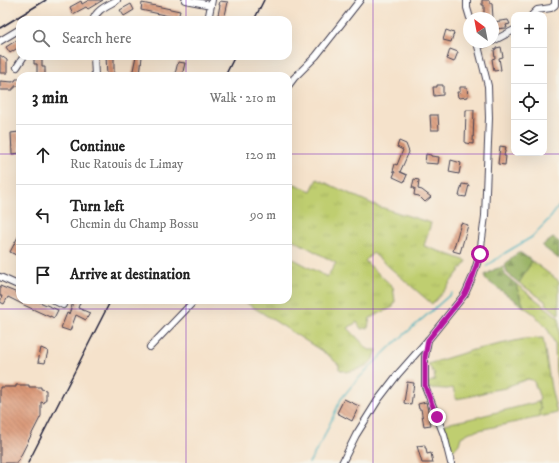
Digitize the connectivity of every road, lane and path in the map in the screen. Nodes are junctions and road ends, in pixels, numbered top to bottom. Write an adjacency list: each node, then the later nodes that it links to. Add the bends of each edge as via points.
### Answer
1 (117, 0): 9 (street, via 98,11)
2 (186, 0): 6 (street)
3 (360, 0): 20 (street, via 316,56)
4 (467, 0): 7 (street)
5 (555, 0): 8 (street, via 555,5)
6 (212, 3): 10 (street)
7 (468, 12)
8 (535, 12)
9 (95, 16)
10 (209, 16)
11 (16, 31): 14 (street)
12 (511, 32): 13 (street)
13 (499, 38)
14 (0, 41)
15 (479, 48): 24 (street, via 488,86 489,118 485,216 480,254 465,294)
16 (21, 60): 18 (street)
17 (94, 60): 19 (street)
18 (17, 67)
19 (94, 72)
20 (292, 81)
21 (0, 277): 22 (street)
22 (16, 284)
23 (191, 304): 25 (street)
24 (428, 340): 26 (street, via 378,400); 27 (street, via 425,386 444,435)
25 (150, 347)
26 (342, 463)
27 (451, 463)

